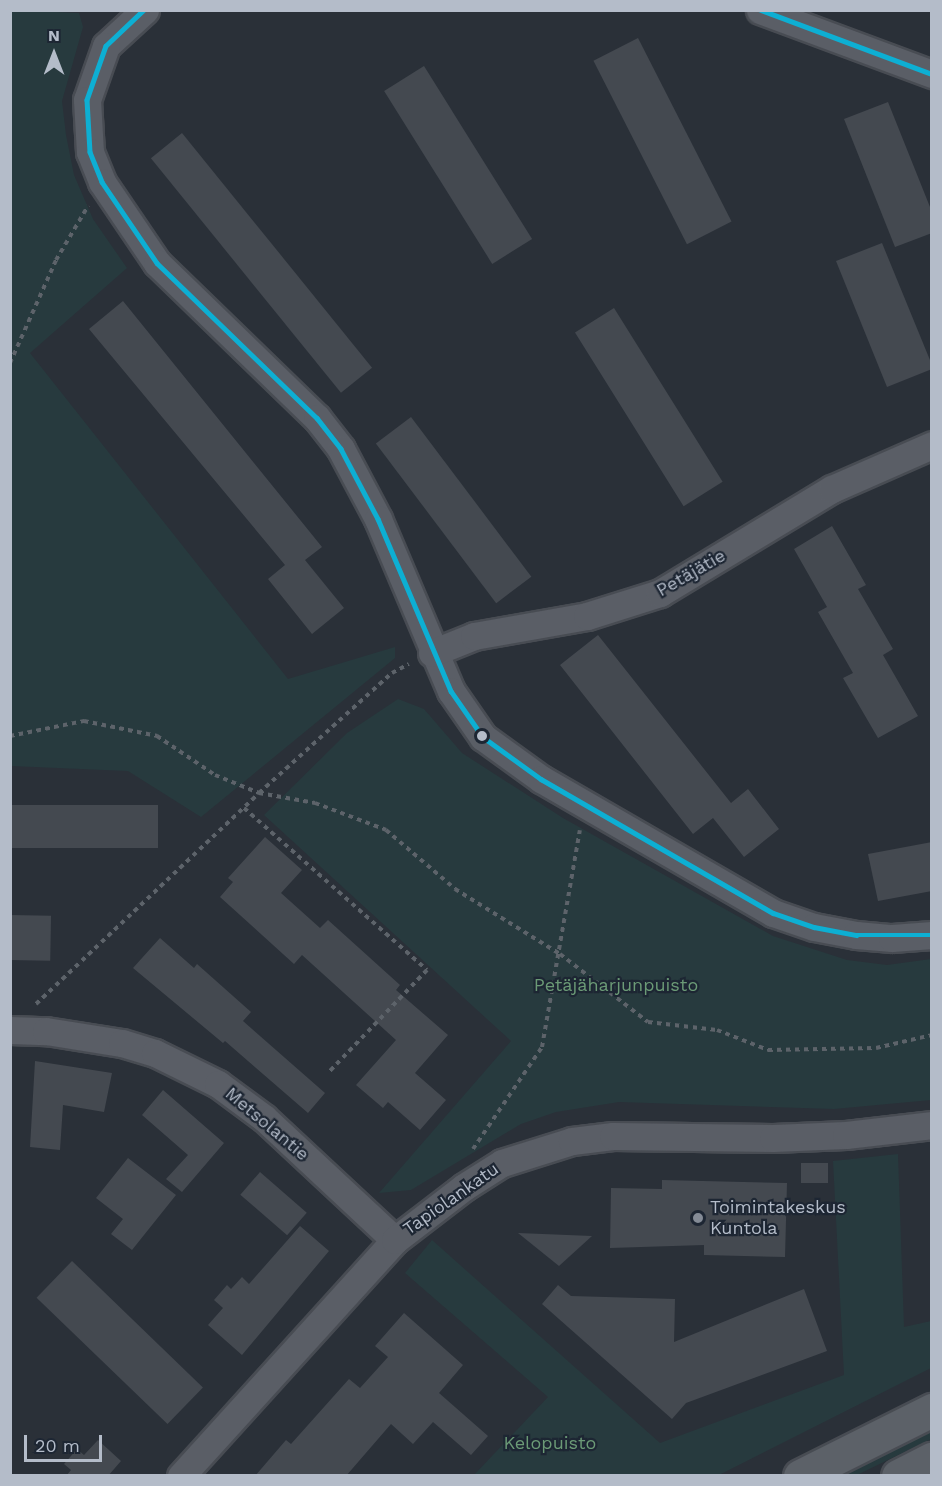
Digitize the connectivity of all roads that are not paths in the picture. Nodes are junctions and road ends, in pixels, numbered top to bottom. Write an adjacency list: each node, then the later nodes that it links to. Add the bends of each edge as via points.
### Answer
1 (145, 10): 5 (street, via 106,46 87,100 90,152 102,182 157,263 317,417 340,449 378,519)
2 (760, 10): 3 (street)
3 (932, 74)
4 (932, 445): 5 (street, Petäjätie, via 832,489 660,593 587,616 474,636)
5 (432, 653): 6 (street, via 456,699 483,737 541,779 773,913 814,927 856,935)
6 (932, 935)
7 (20, 1023): 9 (street, Metsolantie, via 155,1053 218,1084 264,1118)
8 (932, 1125): 9 (street, Tapiolankatu, via 846,1135 613,1136 572,1141 502,1163 464,1186)
9 (395, 1239): 12 (street, Tapiolankatu)
10 (932, 1410): 13 (main road)
11 (932, 1459): 14 (main road)
12 (181, 1476)
13 (800, 1476)
14 (898, 1476)

